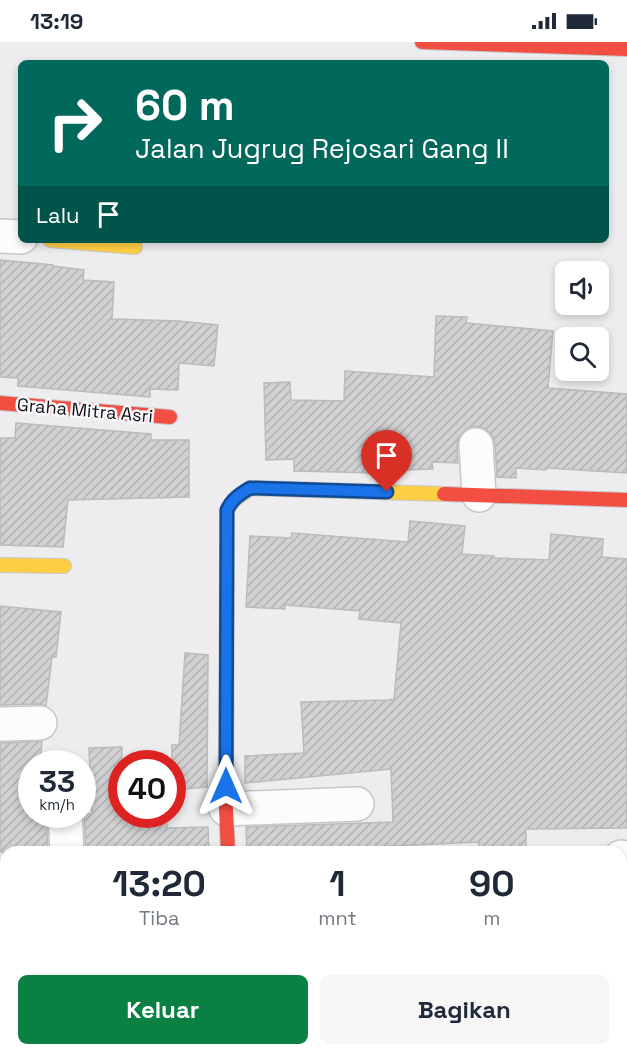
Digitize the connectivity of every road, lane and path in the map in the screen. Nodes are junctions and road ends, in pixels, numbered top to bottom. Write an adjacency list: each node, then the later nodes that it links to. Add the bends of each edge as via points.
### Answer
1 (422, 42): 3 (street)
2 (625, 42): 3 (street)
3 (627, 49)
4 (0, 236): 5 (street)
5 (18, 237)
6 (87, 243): 7 (street)
7 (135, 247)
8 (0, 403): 9 (street, Graha Mitra Asri)
9 (170, 417)
10 (476, 446): 11 (street)
11 (479, 495): 12 (street); 18 (street, via 250,488 230,503)
12 (627, 500)
13 (0, 565): 14 (street)
14 (64, 566)
15 (39, 723): 16 (street)
16 (0, 724)
17 (357, 804): 18 (street)
18 (226, 809): 21 (street)
19 (66, 828): 20 (street)
20 (67, 846)
21 (228, 846)

